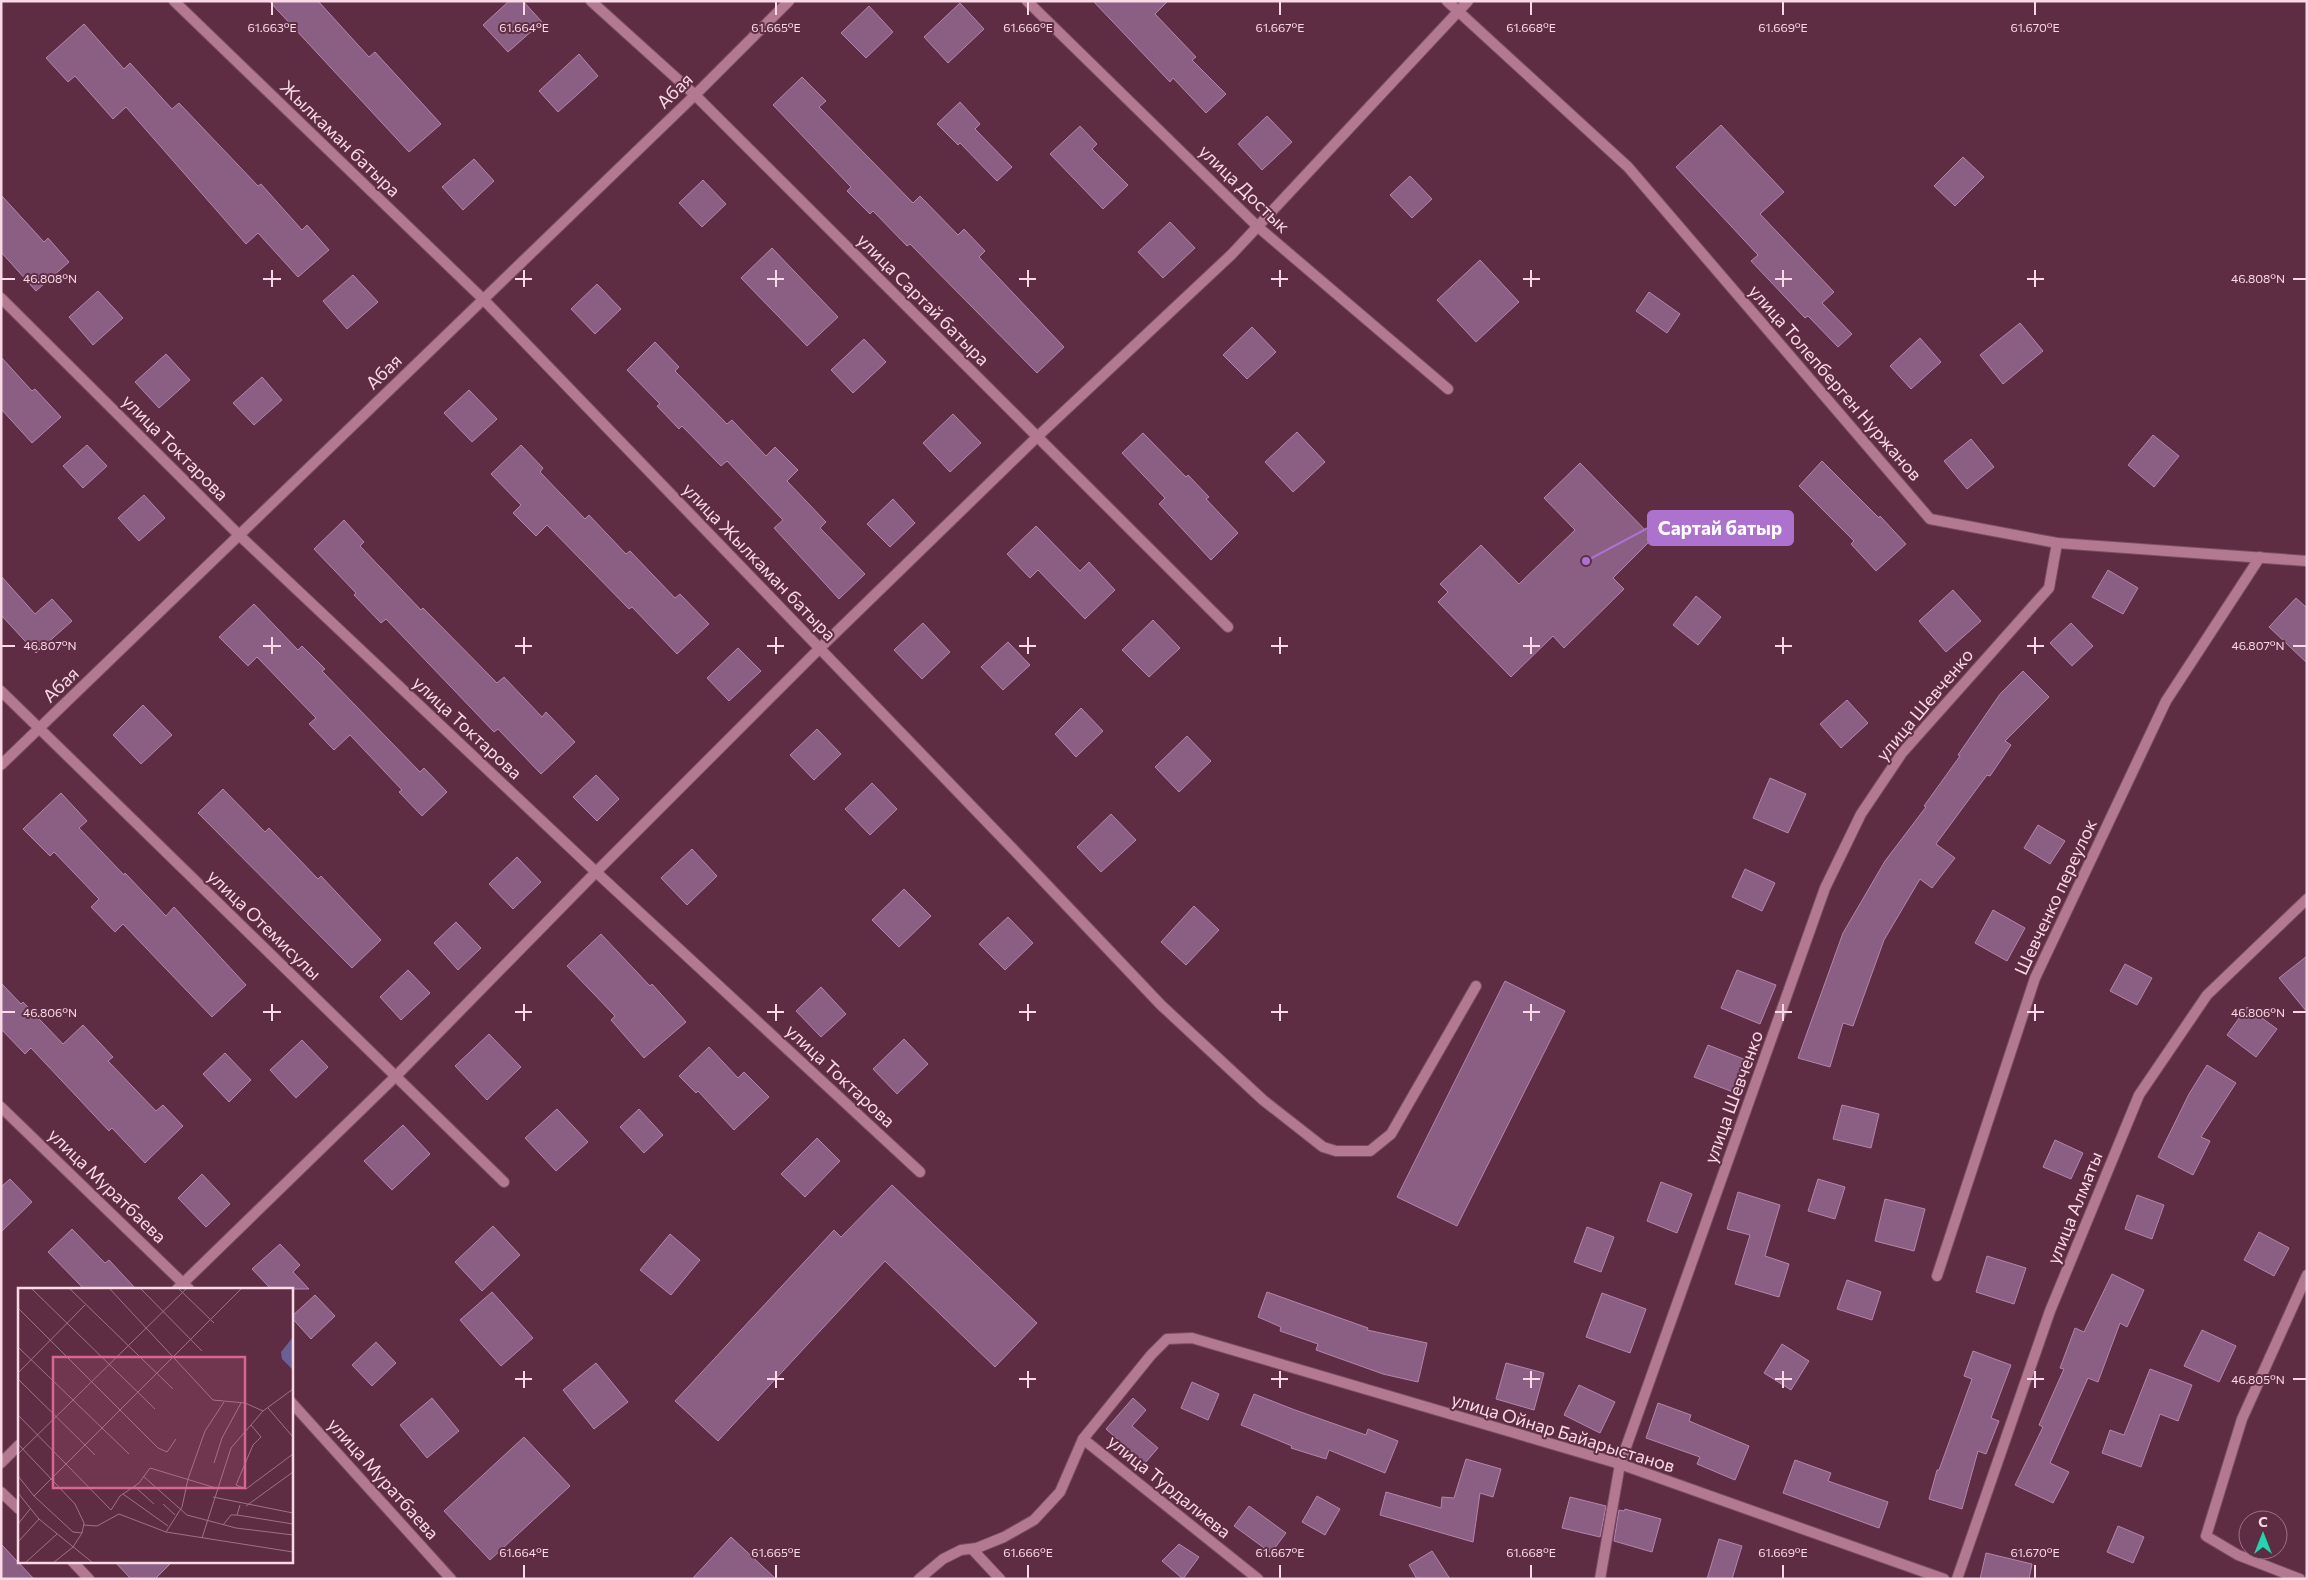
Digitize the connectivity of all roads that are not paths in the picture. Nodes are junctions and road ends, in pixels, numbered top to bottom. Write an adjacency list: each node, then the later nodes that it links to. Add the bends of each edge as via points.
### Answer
1 (174, 1): 11 (street, Жылкаман батыра)
2 (591, 1): 8 (street, улица Сартай батыра)
3 (789, 1): 8 (street, Абая)
4 (1027, 1): 9 (street, улица Достык)
5 (1447, 1): 7 (street, улица Толепберген Нуржанов)
6 (1468, 1): 7 (street)
7 (1458, 14): 9 (street); 15 (street, улица Толепберген Нуржанов, via 1628,167 1930,518)
8 (694, 95): 11 (street, Абая); 13 (street, улица Сартай батыра)
9 (1258, 227): 12 (street, улица Достык); 13 (street)
10 (1, 298): 14 (street, улица Токтарова)
11 (483, 300): 14 (street, Абая); 19 (street, улица Жылкаман батыра)
12 (1448, 389)
13 (1037, 437): 18 (street, улица Сартай батыра); 19 (street)
14 (239, 535): 21 (street, Абая); 23 (street, улица Токтарова)
15 (2057, 543): 16 (street, улица Толепберген Нуржанов); 37 (street, улица Шевченко, via 2049,588 1902,753 1861,814 1826,888)
16 (2260, 557): 17 (street, улица Толепберген Нуржанов); 31 (street, Шевченко переулок, via 2166,701 2035,978)
17 (2307, 561)
18 (1228, 627)
19 (820, 648): 23 (street); 25 (street, улица Жылкаман батыра, via 1161,1006 1263,1100 1323,1147 1336,1151 1370,1151 1391,1134)
20 (1, 691): 21 (street, улица Отемисулы)
21 (39, 729): 22 (street, Абая); 26 (street, улица Отемисулы)
22 (1, 765)
23 (596, 872): 26 (street); 28 (street, улица Токтарова)
24 (2307, 899): 49 (street, улица Алматы, via 2207,995 2139,1095 2050,1311)
25 (1476, 986)
26 (396, 1076): 29 (street, улица Отемисулы); 32 (street)
27 (1, 1106): 32 (street, улица Муратбаева)
28 (920, 1172)
29 (504, 1182)
30 (2307, 1275): 50 (street, via 2242,1419 2206,1536 2238,1555)
31 (1937, 1276)
32 (183, 1287)
33 (292, 1403): 43 (street, улица Муратбаева)
34 (1083, 1439): 37 (street, улица Ойнар Байарыстанов, via 1167,1339 1192,1338); 40 (street, via 1060,1492 1034,1520 1004,1538); 46 (street, улица Турдалиева)
35 (18, 1446): 36 (street)
36 (1, 1463)
37 (1620, 1464): 47 (street, улица Шевченко); 48 (street, улица Ойнар Байарыстанов)
38 (1, 1492): 39 (street)
39 (18, 1508)
40 (972, 1548): 44 (street, via 943,1559); 45 (street)
41 (73, 1562): 42 (street)
42 (89, 1579)
43 (451, 1579)
44 (919, 1579)
45 (1000, 1579)
46 (1258, 1579)
47 (1600, 1579)
48 (1944, 1579)
49 (1957, 1579)
50 (2300, 1579)

